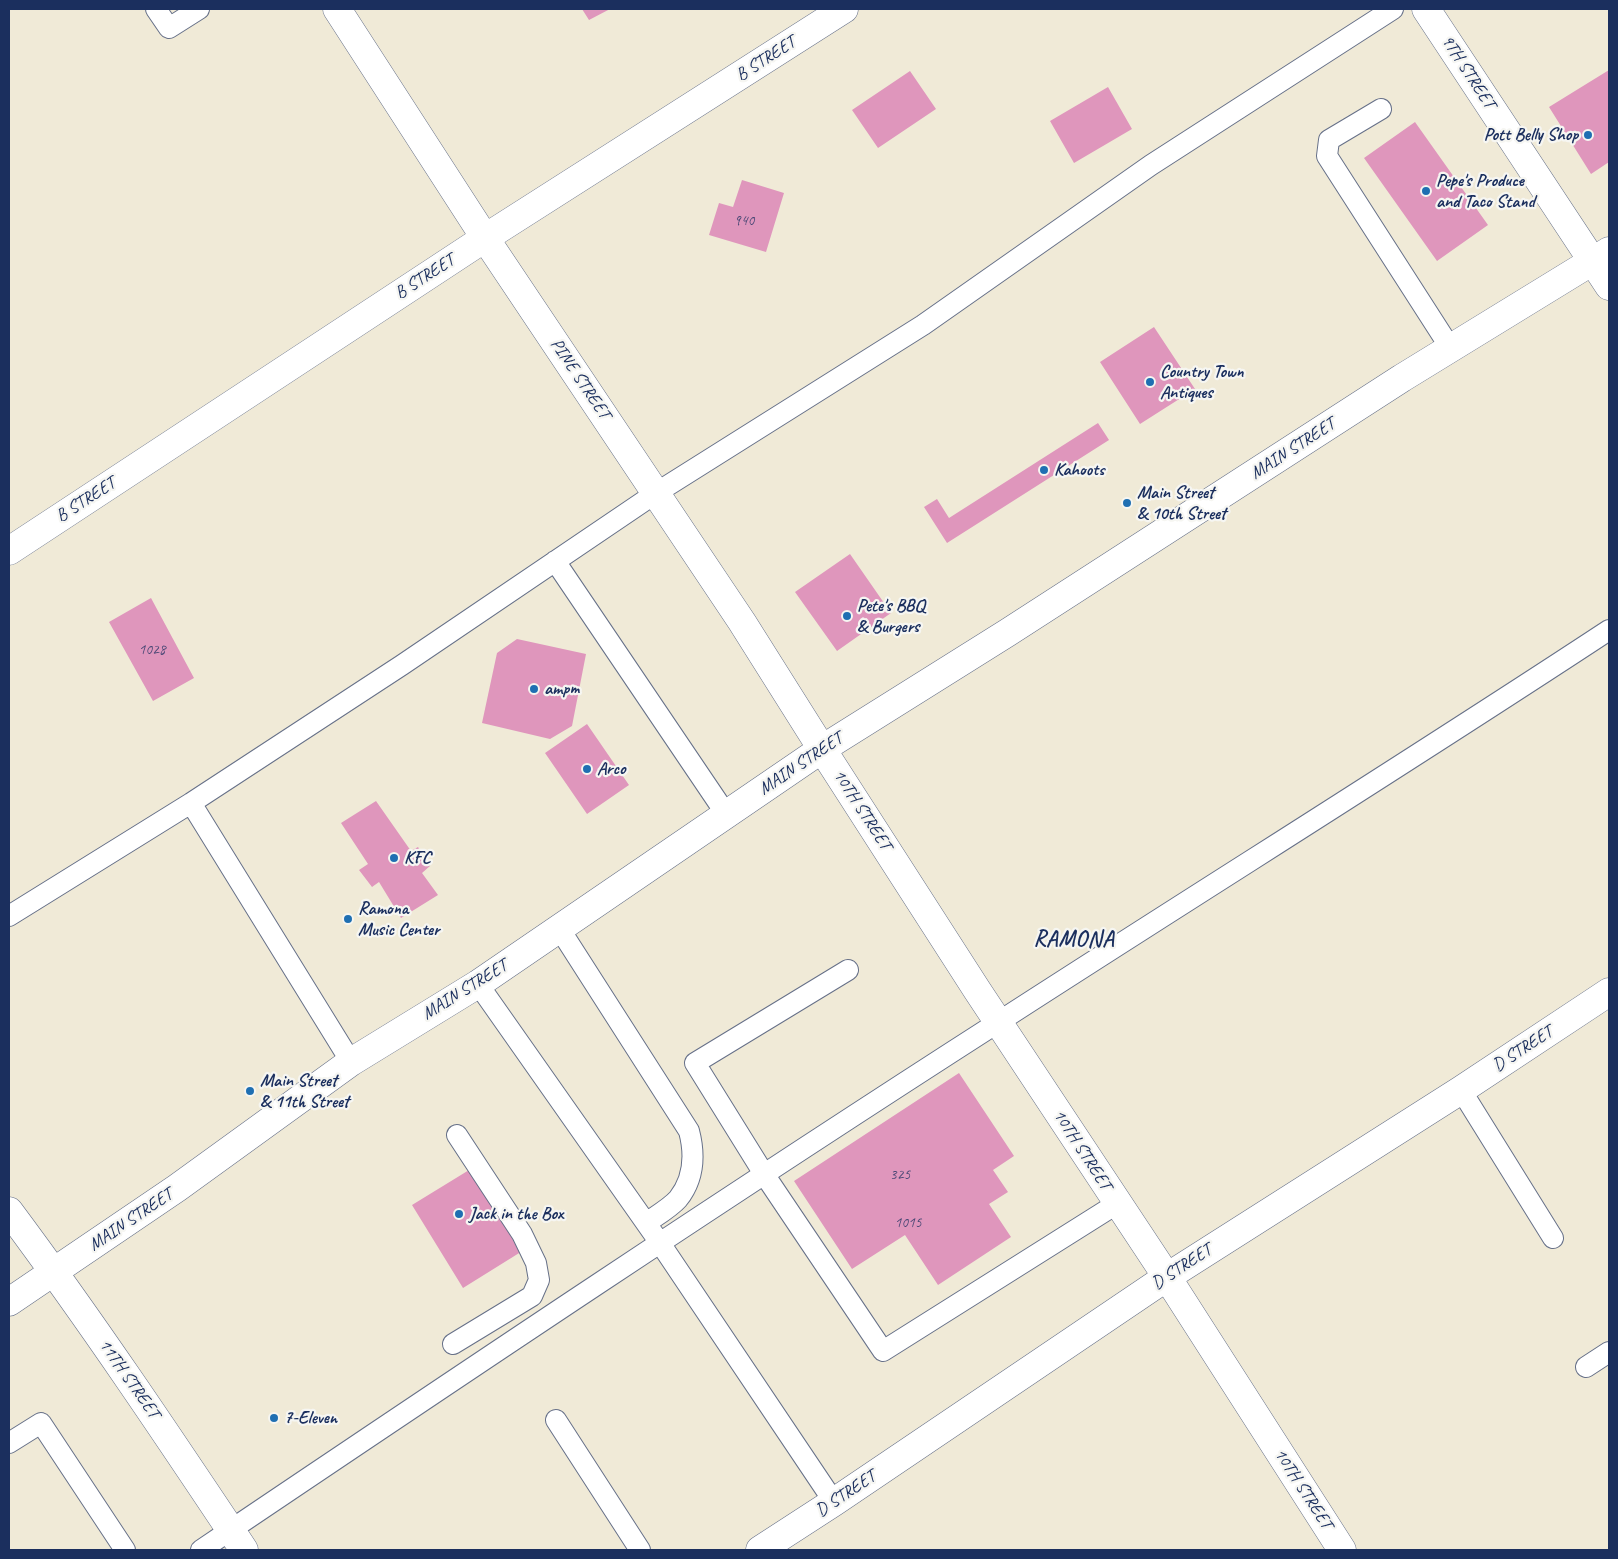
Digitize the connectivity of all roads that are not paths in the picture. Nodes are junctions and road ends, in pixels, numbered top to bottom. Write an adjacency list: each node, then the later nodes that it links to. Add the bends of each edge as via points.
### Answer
1 (156, 9): 2 (lane, via 169,28)
2 (199, 9)
3 (337, 9): 8 (main road, PINE STREET)
4 (844, 9): 8 (main road, B STREET)
5 (1394, 9): 12 (lane, via 1151,165 923,325)
6 (1426, 9): 9 (main road, 9TH STREET)
7 (1380, 109): 11 (lane, via 1329,140 1327,156)
8 (485, 238): 12 (main road, PINE STREET); 13 (main road, B STREET)
9 (1601, 256): 10 (main road, 9TH STREET); 11 (main road, MAIN STREET)
10 (1609, 286)
11 (1451, 349): 16 (main road, MAIN STREET)
12 (656, 493): 14 (lane); 16 (main road, PINE STREET)
13 (9, 551)
14 (555, 562): 17 (lane); 18 (lane)
15 (1609, 630): 24 (lane)
16 (822, 749): 18 (main road, MAIN STREET); 24 (main road, 10TH STREET)
17 (191, 803): 19 (lane); 25 (lane)
18 (726, 814): 20 (main road, MAIN STREET)
19 (9, 916)
20 (559, 928): 22 (main road, MAIN STREET); 31 (lane, via 689,1131 693,1163 689,1181 678,1200)
21 (848, 970): 28 (lane, via 694,1064)
22 (478, 984): 25 (main road, MAIN STREET); 31 (lane)
23 (1609, 992): 26 (main road, D STREET)
24 (998, 1022): 28 (lane); 29 (main road, 10TH STREET)
25 (351, 1062): 34 (main road, MAIN STREET)
26 (1461, 1090): 32 (lane); 35 (main road, D STREET)
27 (457, 1134): 37 (lane, via 522,1234 536,1263 539,1280 532,1296)
28 (764, 1174): 29 (lane, via 883,1351); 33 (lane)
29 (1118, 1203): 35 (main road, 10TH STREET)
30 (9, 1212): 34 (main road, 11TH STREET)
31 (646, 1223): 33 (lane)
32 (1553, 1238)
33 (660, 1242): 42 (lane); 43 (lane)
34 (54, 1272): 36 (main road, MAIN STREET); 43 (main road, 11TH STREET, via 142,1396)
35 (1167, 1277): 42 (main road, D STREET); 48 (main road, 10TH STREET)
36 (9, 1302)
37 (453, 1344)
38 (1609, 1352): 39 (lane)
39 (1586, 1367)
40 (556, 1420): 46 (lane)
41 (9, 1443): 44 (lane, via 41,1423)
42 (834, 1502): 47 (main road, D STREET)
43 (237, 1540): 45 (lane)
44 (125, 1550)
45 (201, 1550)
46 (640, 1550)
47 (760, 1550)
48 (1342, 1550)

